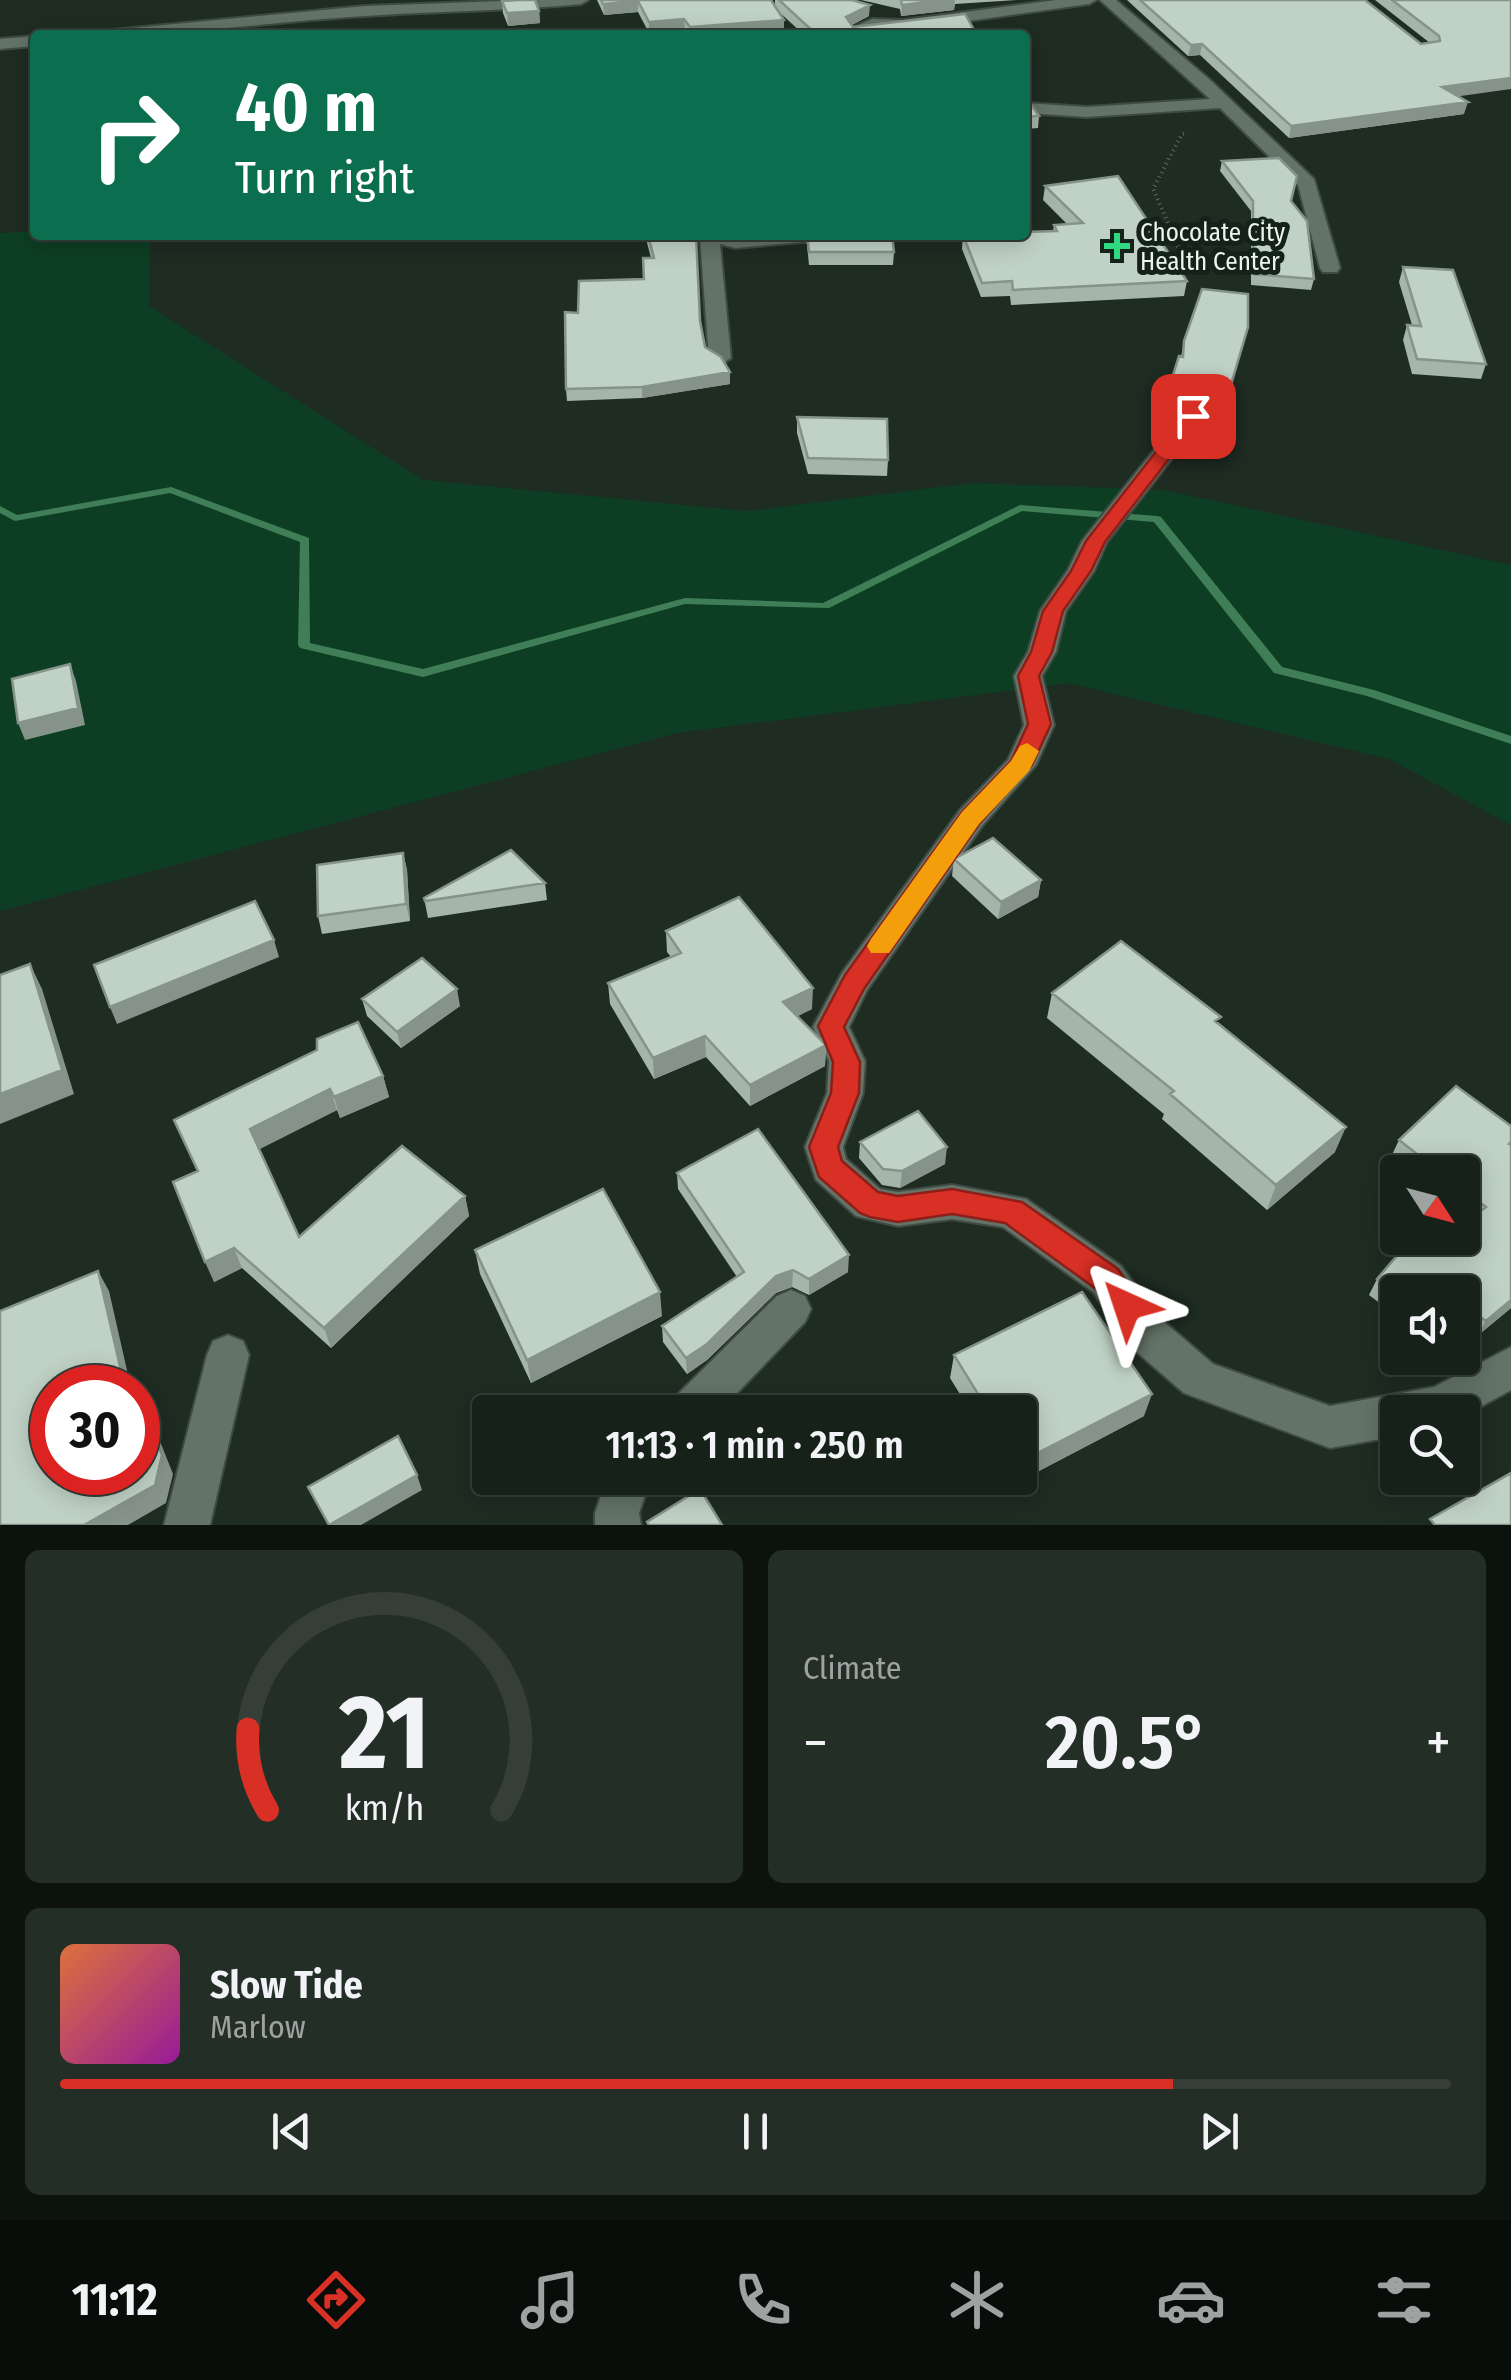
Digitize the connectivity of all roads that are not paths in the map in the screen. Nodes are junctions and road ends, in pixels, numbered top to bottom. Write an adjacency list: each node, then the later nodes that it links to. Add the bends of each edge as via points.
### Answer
1 (581, 0): 6 (street)
2 (1089, 0): 5 (street)
3 (1106, 0): 10 (street)
4 (858, 8): 5 (street)
5 (938, 21): 7 (street)
6 (164, 30)
7 (857, 30)
8 (30, 42): 9 (street)
9 (0, 44)
10 (1223, 102): 11 (street, via 1087,112); 15 (street, via 1307,182)
11 (1030, 108)
12 (708, 240): 16 (street)
13 (726, 240): 14 (street)
14 (758, 240)
15 (1330, 268)
16 (720, 358)
17 (1193, 416): 23 (street, via 1096,541 1053,611 1028,676 1040,724 1021,765 970,818 854,982 831,1026 847,1062 845,1093 824,1147 829,1168 870,1204 898,1209 952,1202 1012,1211 1107,1279 1148,1334 1199,1379 1330,1428)
18 (791, 1310): 21 (street)
19 (228, 1355): 25 (street)
20 (1511, 1367): 22 (street)
21 (707, 1395)
22 (1461, 1395)
23 (1380, 1418)
24 (623, 1495): 26 (street)
25 (188, 1525)
26 (618, 1525)

